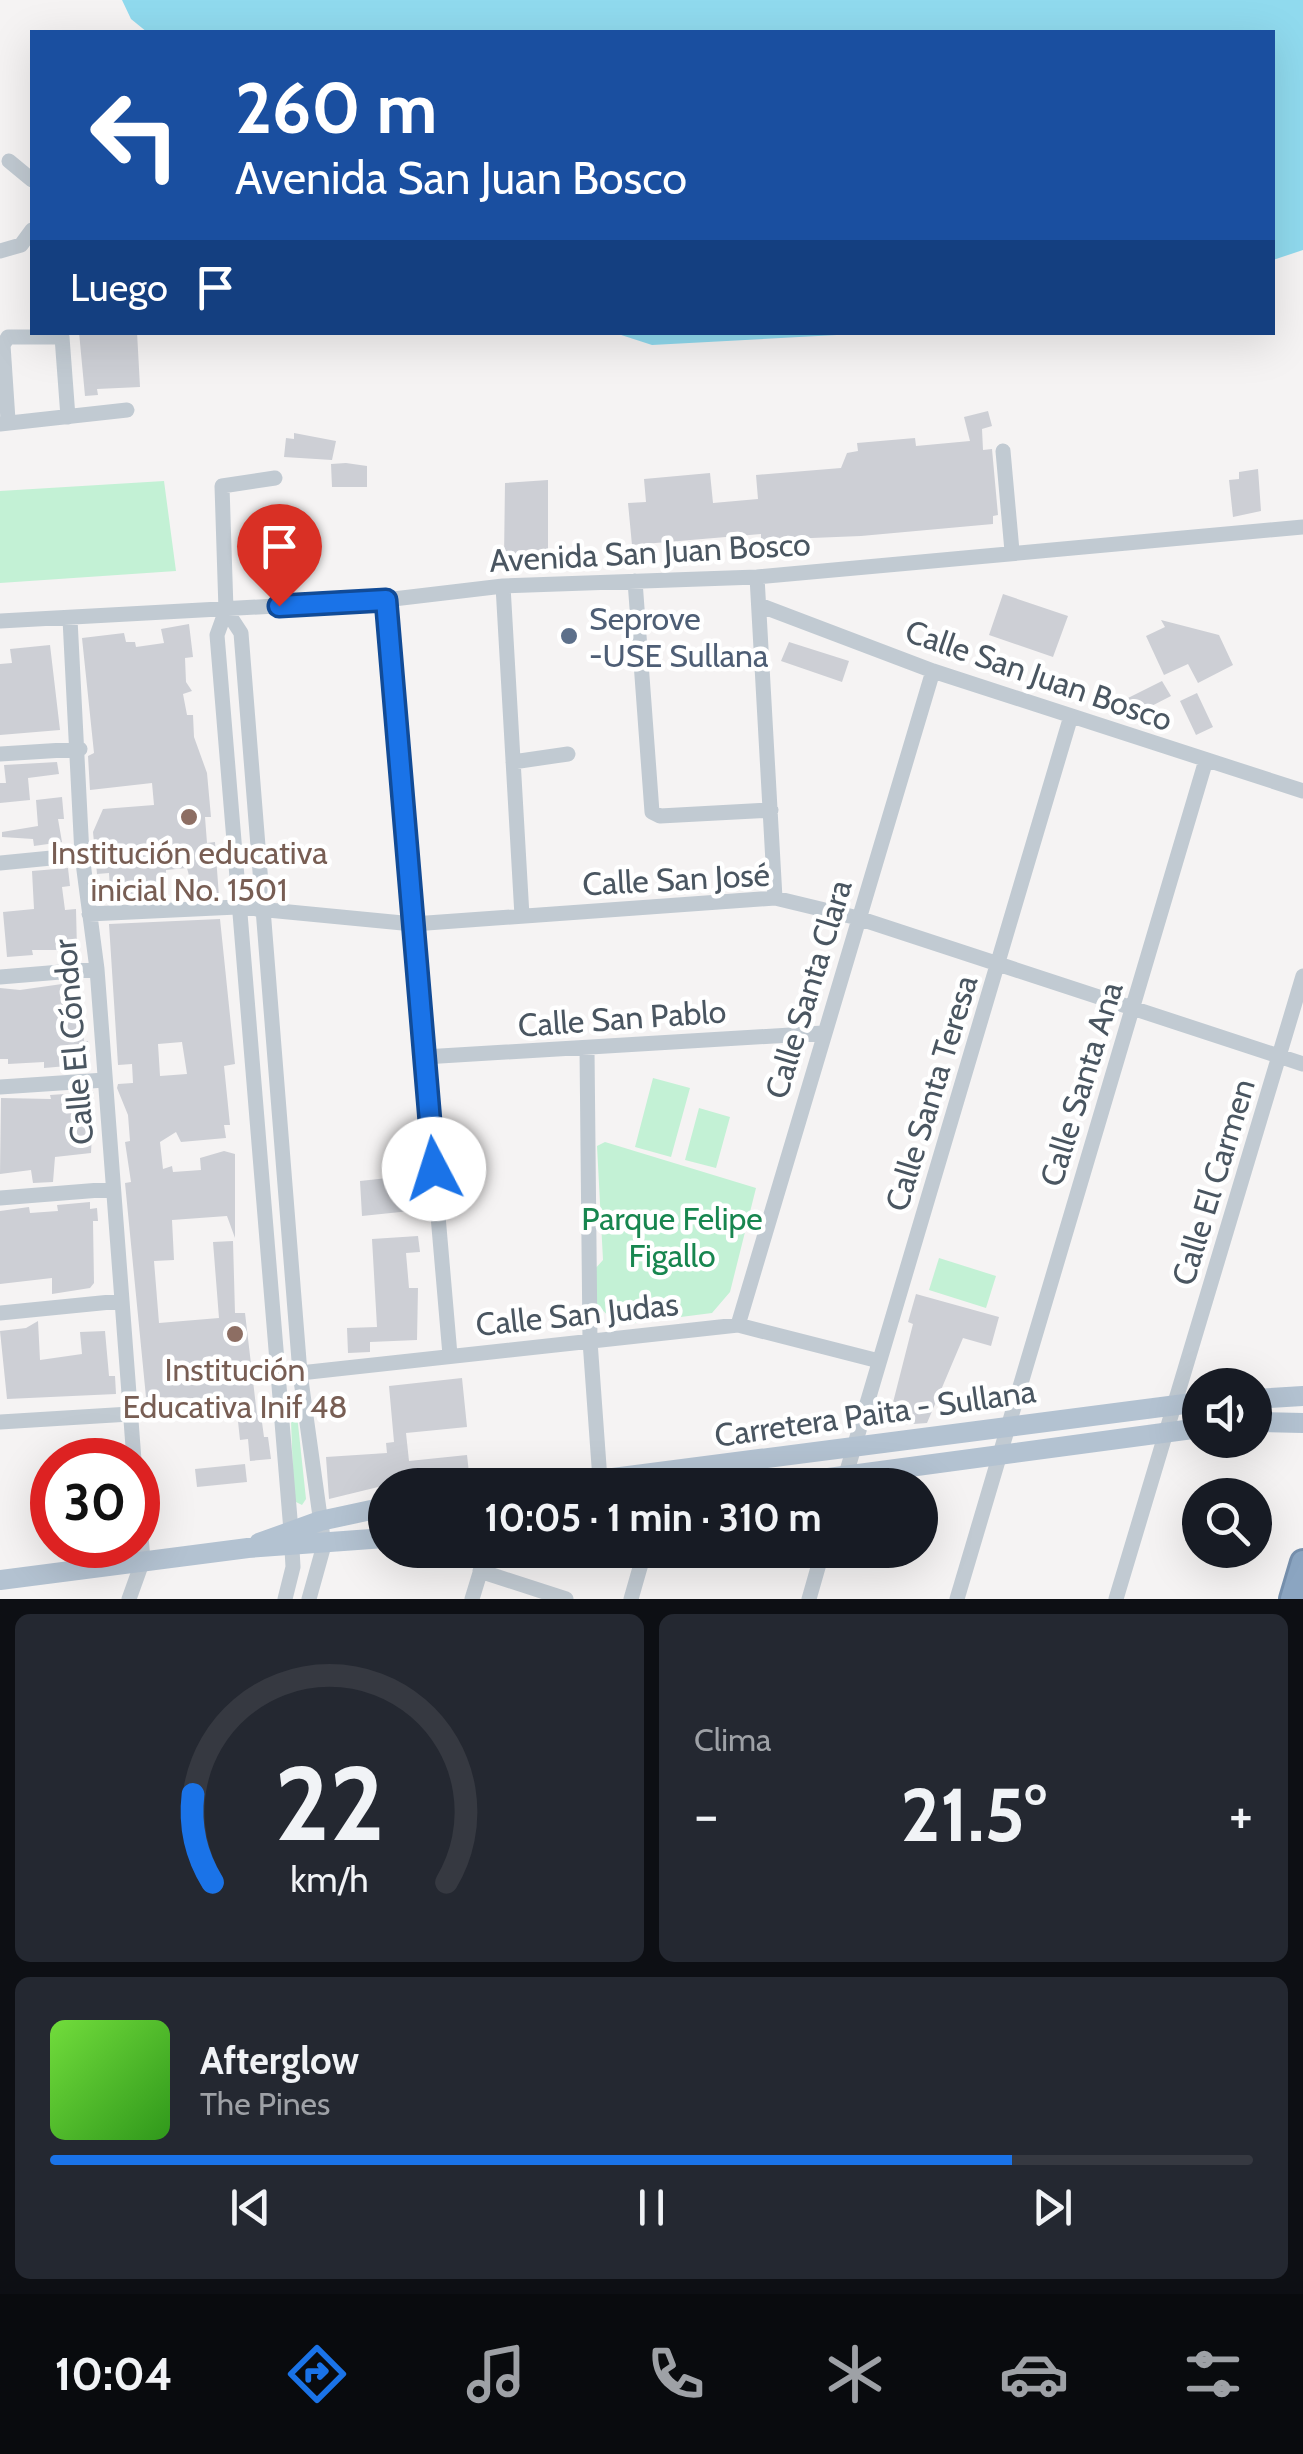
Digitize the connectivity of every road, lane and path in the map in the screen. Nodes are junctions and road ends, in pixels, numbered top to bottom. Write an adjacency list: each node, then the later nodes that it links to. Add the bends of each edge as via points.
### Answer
1 (9, 160): 2 (street)
2 (30, 178)
3 (30, 233): 4 (street, via 22,245)
4 (0, 251)
5 (127, 410): 6 (street)
6 (68, 417): 7 (street); 7 (street, via 62,337 8,336 2,345)
7 (4, 422)
8 (1002, 450): 11 (street)
9 (276, 478): 17 (street, via 222,486)
10 (1303, 527): 11 (street, Avenida San Juan Bosco)
11 (1012, 551): 12 (street, Avenida San Juan Bosco)
12 (756, 576): 13 (street, Avenida San Juan Bosco); 16 (street)
13 (634, 581): 14 (street, Avenida San Juan Bosco); 28 (street, via 652,812)
14 (504, 586): 15 (street, Avenida San Juan Bosco); 26 (street)
15 (386, 600): 17 (street, Avenida San Juan Bosco); 37 (street)
16 (759, 605): 20 (street, Calle San Juan Bosco); 28 (street)
17 (226, 610): 18 (street, Avenida San Juan Bosco); 32 (street, via 217,635); 33 (street, via 240,633)
18 (70, 619): 19 (street, Avenida San Juan Bosco); 22 (street, Calle El Cóndor)
19 (0, 622)
20 (932, 671): 21 (street, Calle San Juan Bosco); 36 (street, Calle Santa Clara)
21 (1071, 716): 25 (street, Calle San Juan Bosco); 38 (street, Calle Santa Teresa)
22 (80, 749): 23 (street); 29 (street, Calle El Cóndor)
23 (0, 754)
24 (568, 754): 26 (street)
25 (1206, 760): 27 (street, Calle San Juan Bosco); 42 (street, Calle Santa Ana)
26 (513, 762): 35 (street)
27 (1303, 791)
28 (771, 810): 31 (street)
29 (82, 855): 30 (street); 34 (street, Calle El Cóndor)
30 (0, 864)
31 (775, 898): 35 (street, Calle San José); 36 (street, Calle San José)
32 (237, 907): 33 (street, Calle San José); 34 (street, Calle San José); 59 (street)
33 (260, 912): 37 (street, Calle San José); 58 (street)
34 (89, 914): 39 (street, Calle El Cóndor)
35 (522, 916): 37 (street, Calle San José)
36 (858, 918): 38 (street, Calle San José); 43 (street, Calle Santa Clara)
37 (413, 924): 46 (street)
38 (998, 964): 42 (street, Calle San José); 57 (street, Calle Santa Teresa)
39 (96, 969): 41 (street); 48 (street, Calle El Cóndor)
40 (1303, 976): 45 (street, Calle El Carmen)
41 (0, 977)
42 (1132, 1008): 45 (street, Calle San José); 68 (street, Calle Santa Ana)
43 (823, 1033): 44 (street, Calle San Pablo); 54 (street, Calle Santa Clara)
44 (587, 1050): 46 (street, Calle San Pablo); 55 (street)
45 (1279, 1055): 47 (street, Calle San José); 62 (street, Calle El Carmen)
46 (424, 1057): 56 (street)
47 (1303, 1064)
48 (105, 1080): 49 (street); 50 (street, Calle El Cóndor)
49 (0, 1088)
50 (113, 1189): 51 (street); 52 (street, Calle El Cóndor)
51 (0, 1198)
52 (122, 1301): 53 (street); 64 (street, Calle El Cóndor)
53 (0, 1313)
54 (738, 1325): 55 (street, Calle San Judas); 57 (street, Calle San Judas)
55 (590, 1342): 56 (street, Calle San Judas); 74 (street)
56 (450, 1355): 58 (street, Calle San Judas)
57 (879, 1362): 72 (street, Calle Santa Teresa)
58 (300, 1373): 59 (street, Calle San Judas); 79 (street)
59 (276, 1376): 80 (street)
60 (1303, 1396): 61 (main road)
61 (1272, 1398)
62 (1176, 1404): 63 (main road, Carretera Paita - Sullana); 68 (main road, Carretera Paita - Sullana); 70 (street, Calle El Carmen)
63 (1182, 1404)
64 (130, 1414): 65 (street); 71 (street, Calle El Cóndor)
65 (0, 1422)
66 (1272, 1422): 67 (main road)
67 (1303, 1423)
68 (1009, 1424): 72 (main road, Carretera Paita - Sullana); 73 (street, Calle Santa Ana)
69 (1182, 1430): 70 (main road, Carretera Paita - Sullana)
70 (1167, 1432): 73 (main road, Carretera Paita - Sullana); 99 (street, Calle El Carmen)
71 (132, 1438)
72 (853, 1449): 75 (main road, Carretera Paita - Sullana); 76 (street, Calle Santa Teresa)
73 (1000, 1453): 77 (main road, Carretera Paita - Sullana); 98 (street, Calle Santa Ana)
74 (599, 1468)
75 (727, 1468)
76 (847, 1468)
77 (913, 1468)
78 (368, 1511): 79 (main road)
79 (320, 1522): 80 (main road); 82 (street)
80 (292, 1539): 82 (main road); 83 (main road); 92 (street)
81 (368, 1540): 82 (main road)
82 (324, 1545): 93 (street)
83 (160, 1558)
84 (1303, 1562): 100 (highway)
85 (86, 1568): 90 (main road)
86 (140, 1568): 91 (street)
87 (639, 1568): 96 (street)
88 (818, 1568): 97 (street)
89 (480, 1570): 94 (street); 95 (street)
90 (0, 1580)
91 (130, 1599)
92 (286, 1599)
93 (309, 1599)
94 (472, 1599)
95 (566, 1599)
96 (631, 1599)
97 (809, 1599)
98 (957, 1599)
99 (1116, 1599)
100 (1292, 1599)

